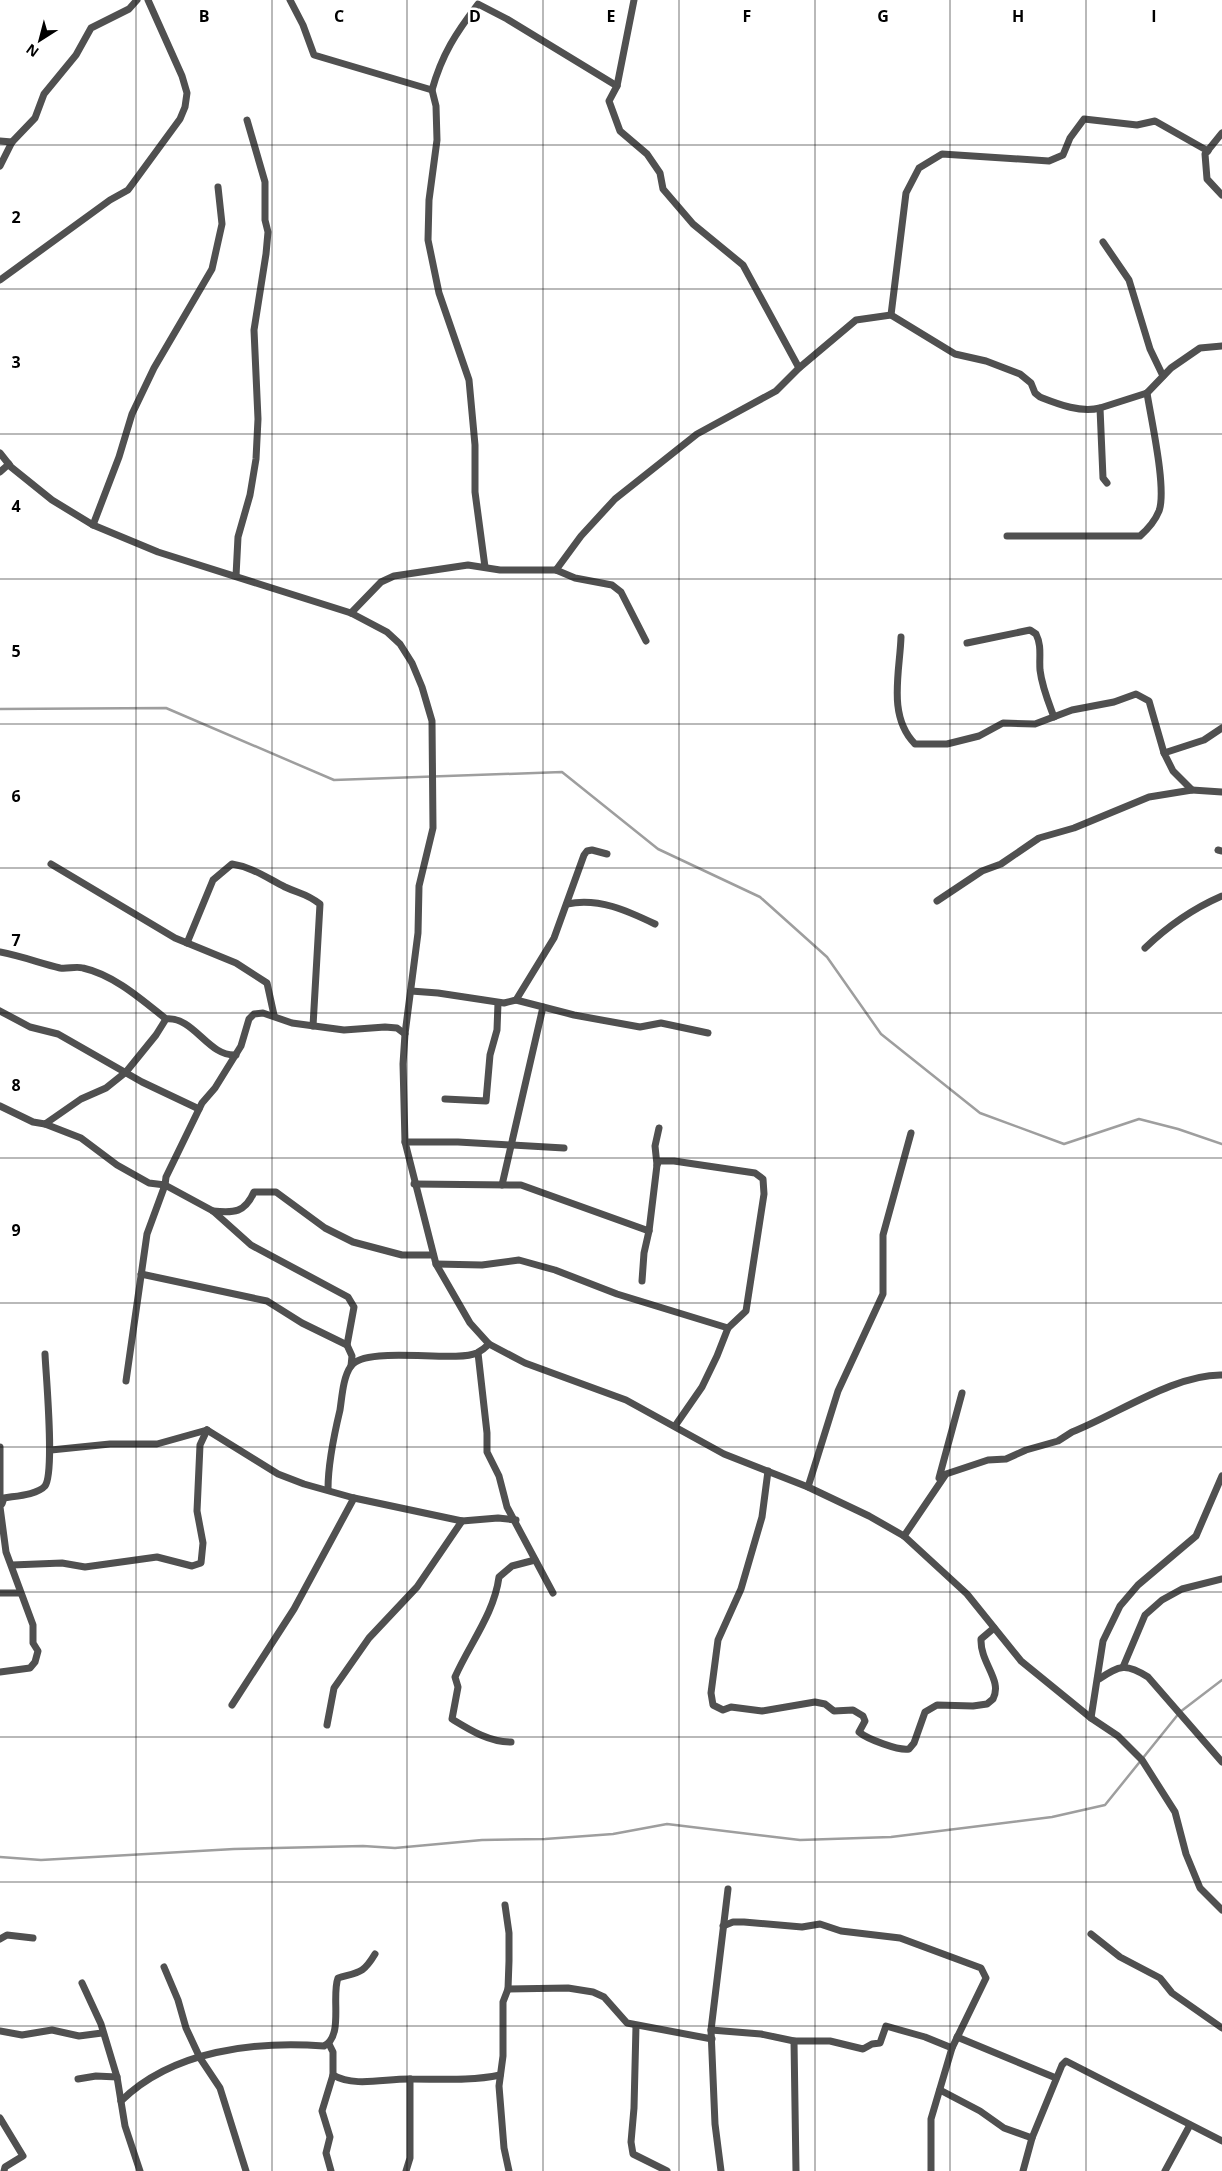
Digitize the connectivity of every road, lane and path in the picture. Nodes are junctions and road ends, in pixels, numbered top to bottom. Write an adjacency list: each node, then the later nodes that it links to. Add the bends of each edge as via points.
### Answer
1 (137, 0): 11 (street, via 129,8 91,28 76,55 44,94 35,118)
2 (148, 0): 17 (street, via 187,93 180,119 128,190)
3 (290, 0): 7 (street, via 314,55)
4 (634, 0): 6 (street)
5 (480, 2): 6 (street); 7 (street, via 457,31 439,63)
6 (617, 86): 20 (street, via 609,101 620,131 647,154 660,173 663,189 693,224 743,266)
7 (432, 90): 30 (street, via 437,140 429,200 428,240 439,293 469,380 475,445 475,492)
8 (247, 120): 32 (street, via 265,182 268,232 254,330 258,412 256,459 238,537)
9 (1222, 133): 12 (street)
10 (0, 141): 11 (street)
11 (12, 142): 13 (street)
12 (1208, 151): 15 (street, via 1205,154 1207,179); 18 (street, via 1155,121 1137,125 1084,119 1070,138 1063,156 1049,161 942,154 919,168 906,193)
13 (0, 166)
14 (218, 187): 28 (street, via 222,224 212,269 154,368 132,414)
15 (1222, 195)
16 (1103, 242): 21 (street, via 1129,280 1150,350)
17 (0, 280)
18 (891, 315): 20 (street, via 880,314 856,320); 23 (street, via 955,354 1020,374 1040,397 1080,409)
19 (1222, 346): 21 (street, via 1200,348)
20 (799, 368): 31 (street, via 776,391 697,434 615,499 581,536)
21 (1163, 376): 22 (street)
22 (1147, 392): 23 (street); 29 (street, via 1160,489 1160,510 1150,527 1140,536)
23 (1100, 408): 27 (street, via 1103,478)
24 (0, 453): 25 (street)
25 (9, 464): 26 (street); 28 (street, via 52,500)
26 (0, 472)
27 (1107, 483)
28 (93, 525): 32 (street, via 158,552)
29 (1007, 536)
30 (485, 567): 31 (street); 33 (street, via 468,565 394,576 382,582)
31 (556, 570): 35 (street, via 575,578 612,585 621,592)
32 (236, 576): 33 (street)
33 (351, 613): 51 (street, via 386,632 400,644 422,686 432,721 433,828 419,886 418,933)
34 (900, 636): 37 (street, via 896,698 906,735 915,744 947,744 979,736 1003,723 1035,724)
35 (646, 642)
36 (967, 643): 37 (street, via 1030,630 1036,634 1041,650 1043,689)
37 (1054, 717): 39 (street, via 1136,694 1149,701)
38 (1222, 728): 39 (street, via 1204,740)
39 (1164, 753): 40 (street, via 1173,772)
40 (1192, 790): 41 (street); 45 (street, via 1149,797 1074,828 1055,831 1039,838 1002,864 982,871)
41 (1222, 792)
42 (607, 854): 46 (street, via 587,851)
43 (50, 864): 48 (street)
44 (1222, 896): 49 (street, via 1195,908 1168,926)
45 (937, 901)
46 (567, 904): 47 (street, via 589,901 626,910); 52 (street, via 554,938)
47 (655, 924)
48 (187, 943): 56 (street, via 236,963 266,983); 58 (street, via 213,880 232,864 248,867 288,889 306,894 320,904)
49 (1145, 948)
50 (0, 952): 57 (street, via 62,968 82,967 138,996)
51 (411, 991): 53 (street); 60 (street)
52 (516, 1000): 53 (street); 54 (street)
53 (498, 1002): 63 (street, via 486,1101)
54 (543, 1007): 59 (street, via 640,1027 661,1023); 70 (street)
55 (0, 1011): 62 (street, via 30,1027 58,1034)
56 (274, 1015): 58 (street, via 292,1023); 61 (street, via 263,1012 249,1019)
57 (166, 1018): 61 (street, via 188,1026 224,1054); 62 (street)
58 (313, 1026): 60 (street, via 344,1030 385,1026 397,1028)
59 (708, 1033)
60 (405, 1034): 69 (street)
61 (236, 1055): 65 (street)
62 (126, 1072): 65 (street); 66 (street, via 106,1088 80,1099)
63 (445, 1099)
64 (0, 1106): 66 (street, via 33,1122)
65 (199, 1109): 74 (street, via 172,1162)
66 (45, 1124): 74 (street, via 81,1138 117,1165 149,1183)
67 (659, 1128): 72 (street, via 655,1146)
68 (911, 1132): 98 (street, via 883,1234 883,1294 838,1391)
69 (405, 1142): 70 (street); 73 (street)
70 (510, 1145): 71 (street); 75 (street)
71 (564, 1148)
72 (657, 1165): 77 (street); 82 (street, via 659,1161 674,1161 756,1173 763,1180 764,1194 746,1311)
73 (414, 1184): 75 (street); 78 (street)
74 (166, 1185): 76 (street); 80 (street, via 147,1234)
75 (502, 1185): 77 (street, via 521,1185)
76 (213, 1211): 78 (street, via 233,1213 249,1204 254,1192 276,1192 325,1228 353,1242 402,1255); 84 (street, via 251,1245 348,1297 354,1307)
77 (649, 1231): 81 (street)
78 (433, 1255): 79 (street)
79 (436, 1264): 82 (street, via 482,1265 519,1260); 83 (street, via 470,1323)
80 (141, 1274): 84 (street, via 267,1301); 89 (street)
81 (642, 1281)
82 (728, 1328): 91 (street, via 702,1387)
83 (489, 1344): 85 (street); 91 (street, via 525,1363 626,1400)
84 (347, 1345): 87 (street, via 352,1356)
85 (478, 1353): 87 (street, via 461,1356 407,1354 359,1359); 102 (street, via 487,1452 499,1476 507,1507)
86 (45, 1354): 94 (street)
87 (351, 1366): 99 (street, via 337,1424)
88 (1222, 1375): 97 (street, via 1197,1377 1125,1407 1058,1441 1006,1459 959,1468)
89 (126, 1382)
90 (962, 1393): 97 (street)
91 (676, 1426): 95 (street, via 724,1454)
92 (207, 1430): 94 (street, via 157,1444 110,1444); 99 (street, via 278,1474); 106 (street, via 200,1445 197,1511 204,1543 201,1563 192,1566 157,1557 85,1567 62,1563)
93 (0, 1447): 101 (street)
94 (51, 1450): 101 (street, via 46,1485 39,1490 4,1498)
95 (768, 1471): 98 (street); 111 (street, via 762,1517 740,1589 718,1640 711,1693 713,1706 762,1712 815,1702 834,1711 853,1710 865,1721 859,1732 866,1738 888,1743 894,1748 908,1749 914,1743 929,1709 937,1705 987,1704 994,1699 997,1685 980,1649 981,1639)
96 (1222, 1476): 114 (street, via 1196,1536 1138,1585 1120,1606 1103,1641)
97 (938, 1481): 104 (street)
98 (808, 1487): 104 (street)
99 (328, 1489): 100 (street)
100 (354, 1498): 103 (street); 115 (street, via 294,1609)
101 (0, 1508): 106 (street, via 6,1552)
102 (516, 1520): 103 (street); 105 (street)
103 (462, 1521): 117 (street, via 417,1587 369,1638 334,1688)
104 (904, 1536): 111 (street, via 967,1594)
105 (535, 1560): 108 (street); 118 (street, via 512,1566 499,1577 487,1617 456,1677 458,1687 452,1719 498,1742)
106 (12, 1565): 110 (street)
107 (1222, 1579): 112 (street, via 1182,1589 1145,1615)
108 (553, 1592)
109 (0, 1593): 110 (street)
110 (19, 1593): 113 (street, via 33,1625 33,1643 38,1651 30,1668)
111 (994, 1628): 116 (street, via 1021,1661)
112 (1123, 1667): 114 (street); 119 (street, via 1148,1677)
113 (0, 1672)
114 (1099, 1679): 116 (street)
115 (232, 1705)
116 (1091, 1718): 122 (street, via 1118,1736 1142,1760 1175,1812 1186,1854 1200,1888)
117 (327, 1725)
118 (511, 1742)
119 (1222, 1762)
120 (728, 1888): 123 (street)
121 (505, 1905): 130 (street, via 509,1933)
122 (1222, 1910)
123 (723, 1926): 133 (street); 136 (street, via 744,1922 802,1928 820,1924 841,1931 900,1938 981,1968 986,1978)
124 (1091, 1934): 132 (street, via 1120,1957 1160,1978 1172,1993)
125 (33, 1938): 126 (street, via 6,1935)
126 (0, 1939)
127 (375, 1954): 139 (street, via 360,1973 338,1978 333,2037)
128 (164, 1967): 141 (street)
129 (82, 1983): 135 (street)
130 (508, 1989): 131 (street, via 568,1988 593,1992 604,1998 628,2023); 143 (street, via 503,2002 505,2015)
131 (636, 2026): 137 (street); 161 (street, via 633,2154)
132 (1222, 2028)
133 (711, 2030): 137 (street); 138 (street, via 761,2034)
134 (0, 2031): 135 (street, via 22,2034 52,2030 79,2036)
135 (102, 2033): 144 (street)
136 (957, 2037): 140 (street); 145 (street)
137 (712, 2039): 162 (street, via 715,2124)
138 (794, 2041): 140 (street, via 830,2041 863,2049 880,2043 886,2026); 163 (street)
139 (329, 2044): 141 (street, via 239,2047); 142 (street, via 333,2052)
140 (952, 2048): 148 (street)
141 (200, 2058): 149 (street, via 159,2073 135,2087); 157 (street, via 220,2088)
142 (332, 2075): 147 (street, via 342,2080); 158 (street, via 322,2111 330,2137 326,2153)
143 (500, 2075): 147 (street, via 482,2079); 160 (street, via 504,2148)
144 (117, 2077): 146 (street); 149 (street)
145 (1056, 2078): 151 (street, via 1066,2061); 152 (street)
146 (78, 2079)
147 (410, 2079): 159 (street, via 410,2158)
148 (940, 2090): 152 (street, via 1004,2128); 154 (street, via 930,2119)
149 (121, 2101): 156 (street, via 125,2126)
150 (0, 2118): 155 (street, via 23,2156 4,2167)
151 (1190, 2125): 153 (street); 166 (street)
152 (1032, 2138): 165 (street)
153 (1222, 2141)
154 (931, 2167): 164 (street)
155 (4, 2171)
156 (140, 2171)
157 (246, 2171)
158 (331, 2171)
159 (406, 2171)
160 (509, 2171)
161 (667, 2171)
162 (721, 2171)
163 (796, 2171)
164 (925, 2171)
165 (1023, 2171)
166 (1165, 2171)

